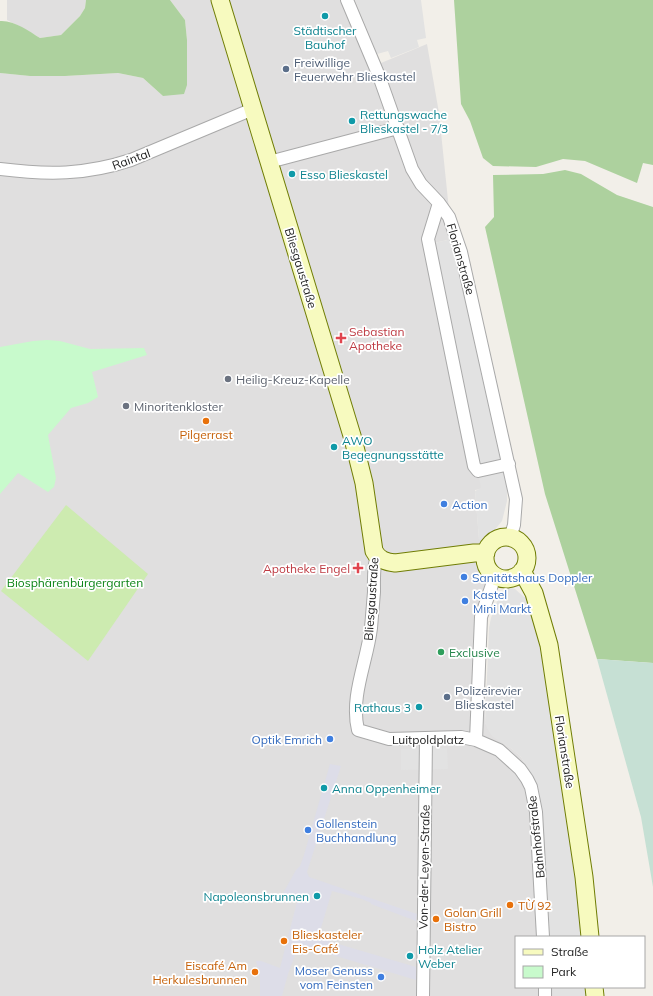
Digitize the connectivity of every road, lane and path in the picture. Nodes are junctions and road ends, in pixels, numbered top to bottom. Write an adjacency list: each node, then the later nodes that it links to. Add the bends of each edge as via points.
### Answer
1 (220, 0): 3 (main road, Bliesgaustraße)
2 (347, 0): 4 (street, Florianstraße)
3 (253, 108): 5 (main road, Bliesgaustraße); 6 (street, Raintal, via 111,167 50,174)
4 (398, 128): 5 (street); 7 (street, Florianstraße, via 412,169 421,184)
5 (269, 162): 9 (main road, Bliesgaustraße, via 353,439 364,483)
6 (0, 169)
7 (439, 203): 8 (street, Florianstraße, via 449,217 462,252); 8 (street, via 428,238 474,466 478,471)
8 (510, 464): 10 (street, Florianstraße, via 516,499)
9 (372, 538): 12 (main road, Bliesgaustraße); 13 (main road, Bliesgaustraße, via 387,552)
10 (510, 538): 11 (main road, via 492,543); 14 (main road, via 517,540 526,551 526,565)
11 (486, 554): 13 (main road); 15 (main road, via 487,566)
12 (377, 555): 13 (main road, via 388,562); 16 (street, Bliesgaustraße, via 374,563 371,630 356,699 355,718)
13 (409, 560)
14 (522, 571): 15 (main road, via 513,578); 20 (main road, Florianstraße, via 534,593 549,645 584,877)
15 (495, 576): 18 (street, via 481,617)
16 (358, 730): 17 (street, Luitpoldplatz, via 389,739)
17 (426, 738): 18 (street, Luitpoldplatz, via 460,737); 21 (street, Von-der-Leyen-Straße, via 419,974)
18 (476, 740): 19 (street, Bahnhofstraße, via 499,750 511,760 524,774 531,787 536,812)
19 (543, 936)
20 (590, 936)
21 (422, 996)

